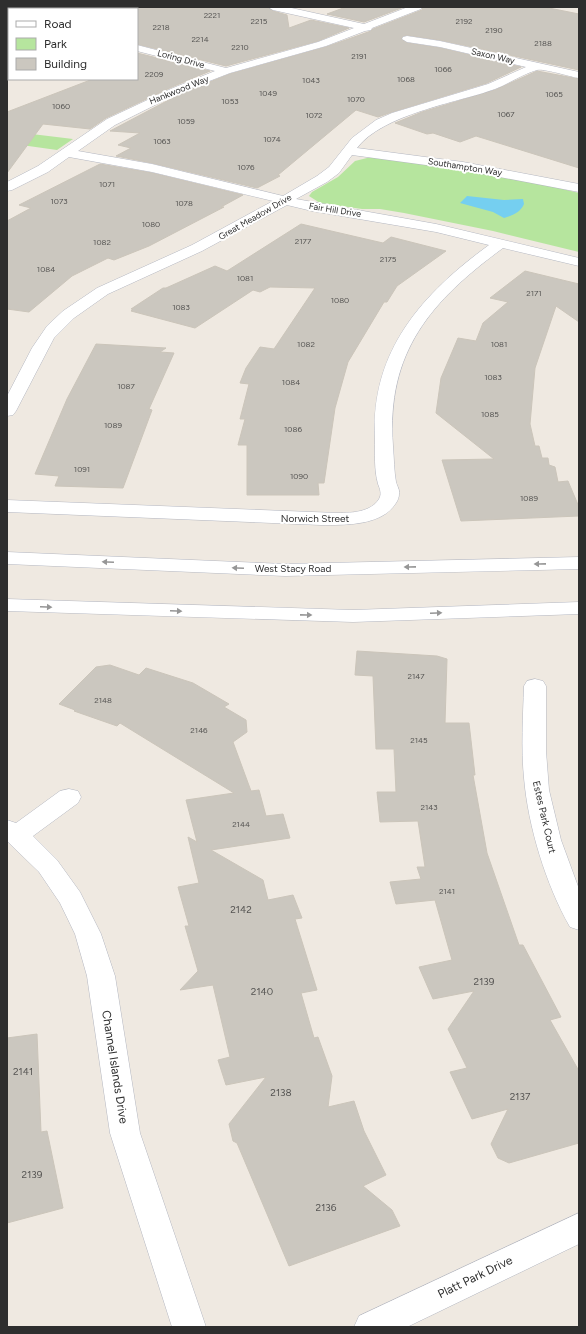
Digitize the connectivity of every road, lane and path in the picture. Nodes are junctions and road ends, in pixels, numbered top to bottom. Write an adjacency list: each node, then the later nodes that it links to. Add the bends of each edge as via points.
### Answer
1 (273, 7): 3 (street)
2 (417, 7): 3 (street, Hankwood Way)
3 (367, 28): 7 (street, Hankwood Way, via 322,44)
4 (407, 39): 6 (street, Saxon Way)
5 (138, 48): 7 (street, Loring Drive)
6 (537, 66): 8 (street, Saxon Way); 9 (street, Great Meadow Drive, via 492,86 380,123 356,141)
7 (226, 71): 10 (street, Hankwood Way, via 144,105 111,122)
8 (579, 75)
9 (350, 151): 12 (street, Southampton Way, via 463,166); 13 (street, Great Meadow Drive, via 334,170)
10 (67, 153): 11 (street, Hankwood Way, via 43,170); 13 (street, Fair Hill Drive, via 137,165)
11 (7, 187)
12 (579, 188)
13 (282, 200): 14 (street, Fair Hill Drive, via 436,228); 16 (street, Great Meadow Drive, via 204,245 106,288 70,312 52,330 40,348)
14 (500, 243): 15 (street, Fair Hill Drive); 17 (street, Norwich Street, via 438,294 403,342 386,396 383,430 390,493 387,502 379,510 350,519 321,520)
15 (579, 262)
16 (7, 411)
17 (7, 506)
18 (7, 558): 19 (street, West Stacy Road, one-way to 18, via 285,570)
19 (579, 563)
20 (7, 606): 21 (street, one-way to 21, via 353,616)
21 (579, 608)
22 (535, 686): 25 (street, Estes Park Court, via 534,757 537,790 562,881)
23 (68, 797): 24 (street)
24 (12, 832): 27 (street, Channel Islands Drive, via 48,866 71,899 88,934 101,976 125,1133)
25 (579, 920)
26 (579, 1228): 28 (street, Platt Park Drive)
27 (189, 1327)
28 (371, 1327)

